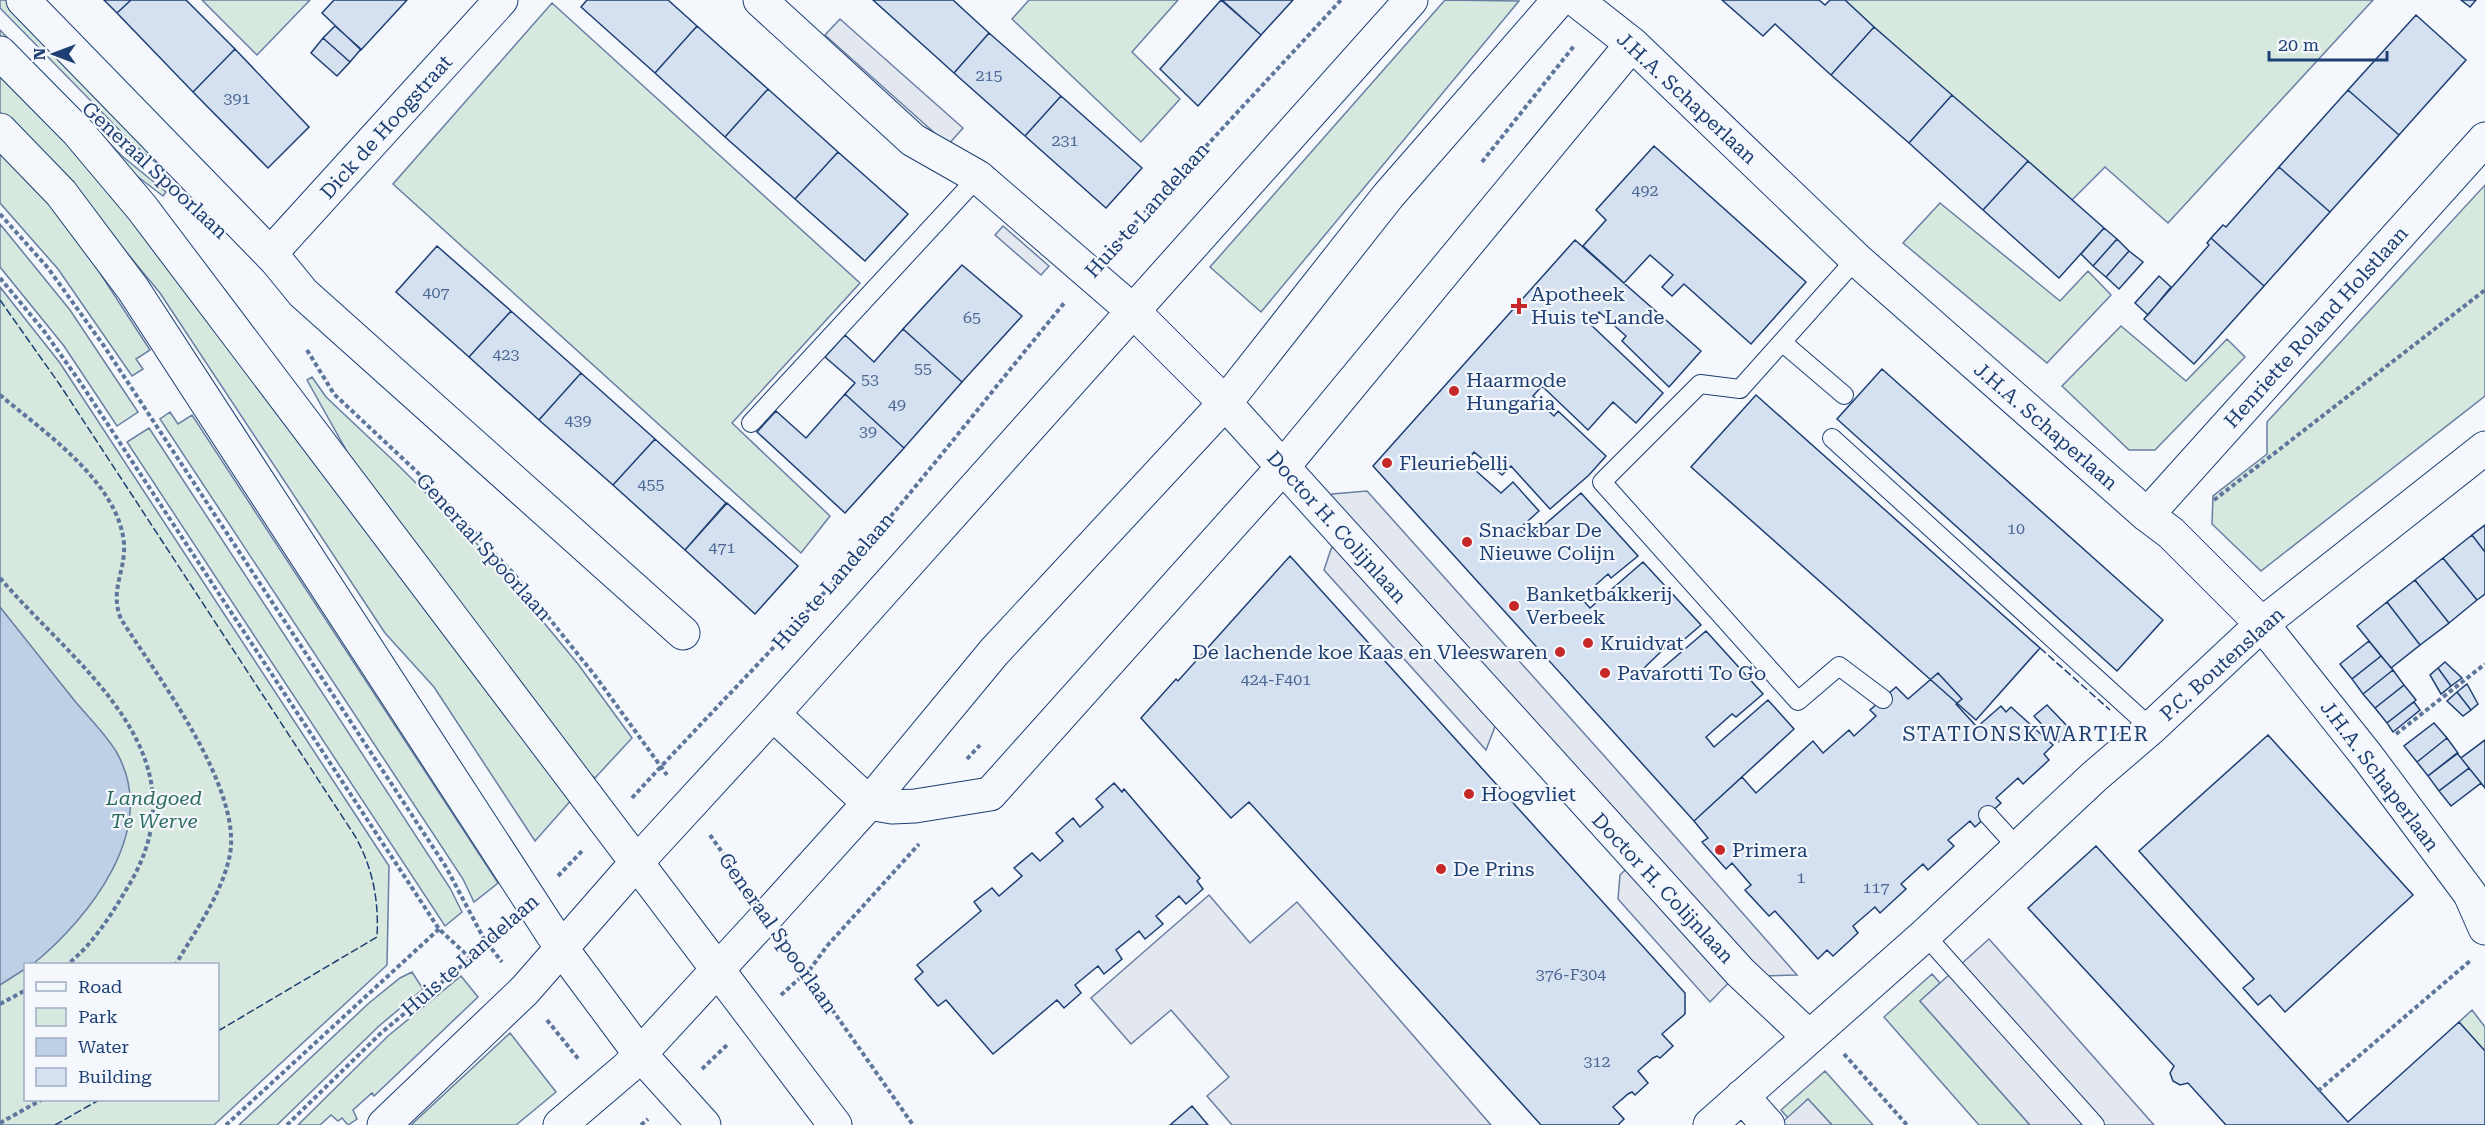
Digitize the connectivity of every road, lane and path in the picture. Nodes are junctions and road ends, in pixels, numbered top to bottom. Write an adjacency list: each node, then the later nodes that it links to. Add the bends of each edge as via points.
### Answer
1 (23, 0): 14 (street, Generaal Spoorlaan)
2 (501, 0): 14 (street, Dick de Hoogstraat)
3 (1341, 0): 16 (path, Huis te Landelaan)
4 (1411, 0): 19 (street)
5 (1559, 0): 24 (street, via 1388,196)
6 (1576, 0): 8 (street, J.H.A. Schaperlaan)
7 (773, 4): 12 (street, Doctor H. Colijnlaan, via 913,140)
8 (1632, 44): 15 (street, J.H.A. Schaperlaan); 28 (street)
9 (0, 53): 42 (street, Generaal Spoorlaan, via 78,132 142,208)
10 (0, 130): 46 (street, via 61,193 134,289)
11 (2485, 139): 29 (street, Henriette Roland Holstlaan)
12 (978, 177): 16 (street, Doctor H. Colijnlaan); 25 (lane)
13 (0, 214): 51 (path, via 48,268 104,346 446,867)
14 (270, 254): 32 (street, Generaal Spoorlaan, via 303,293)
15 (1856, 259): 20 (lane); 29 (street, J.H.A. Schaperlaan)
16 (1090, 272): 19 (street, Doctor H. Colijnlaan); 38 (path, Huis te Landelaan, via 858,554)
17 (0, 278): 48 (path, via 80,381)
18 (2485, 290): 29 (path)
19 (1133, 311): 24 (street, Doctor H. Colijnlaan); 35 (street)
20 (1782, 342): 23 (lane); 34 (lane, via 1740,389 1700,384 1602,482 1798,701 1839,666)
21 (304, 343): 38 (path, Generaal Spoorlaan, via 334,394 443,499 519,580)
22 (0, 395): 55 (path, via 88,473 110,501 122,532 124,551 116,608 197,739 221,792 231,830 230,857 216,894)
23 (1844, 395)
24 (1225, 403): 28 (street, Doctor H. Colijnlaan); 39 (street, via 994,652)
25 (751, 423)
26 (1832, 438): 36 (lane)
27 (2485, 448): 31 (street, P.C. Boutenslaan)
28 (1282, 468): 39 (street, via 990,794 915,806); 62 (street, Doctor H. Colijnlaan, via 1740,972)
29 (2159, 524): 31 (street, J.H.A. Schaperlaan)
30 (0, 578): 54 (path, via 118,708 135,736 151,778 153,817 143,860 104,926)
31 (2262, 624): 36 (street, P.C. Boutenslaan); 45 (street, J.H.A. Schaperlaan)
32 (683, 633)
33 (2485, 664): 37 (path)
34 (1883, 699)
35 (773, 714): 39 (street); 40 (street)
36 (2151, 728): 43 (street, P.C. Boutenslaan)
37 (2394, 735)
38 (662, 767): 40 (path, Generaal Spoorlaan); 42 (path, Huis te Landelaan)
39 (869, 803): 47 (street)
40 (689, 806): 44 (street); 47 (path, Generaal Spoorlaan)
41 (1988, 815): 43 (lane)
42 (607, 824): 44 (street, Generaal Spoorlaan); 46 (path, Huis te Landelaan)
43 (2018, 848): 49 (street, P.C. Boutenslaan)
44 (637, 862): 52 (street); 56 (street, Generaal Spoorlaan)
45 (2477, 888): 50 (street, J.H.A. Schaperlaan)
46 (532, 903): 51 (path, Huis te Landelaan); 52 (street)
47 (767, 916): 56 (street); 57 (path, Generaal Spoorlaan)
48 (439, 929): 53 (path); 70 (path, Huis te Landelaan)
49 (1925, 935): 62 (street, P.C. Boutenslaan); 81 (lane)
50 (2481, 942): 65 (path)
51 (488, 944): 53 (path, Huis te Landelaan); 58 (path)
52 (562, 949): 58 (street); 63 (street)
53 (471, 959): 71 (path, Huis te Landelaan, via 381,1033)
54 (69, 963)
55 (177, 963)
56 (718, 969): 61 (street, Generaal Spoorlaan); 63 (street)
57 (806, 972): 61 (path); 77 (path, Generaal Spoorlaan)
58 (525, 990): 64 (path); 72 (street)
59 (24, 991): 60 (path)
60 (0, 1004)
61 (755, 1019): 66 (path); 76 (street, Generaal Spoorlaan)
62 (1809, 1037): 67 (street); 80 (path, via 1833,1041)
63 (640, 1054): 64 (street); 66 (street)
64 (603, 1090): 73 (street)
65 (2318, 1091)
66 (675, 1094): 74 (path); 75 (street)
67 (1742, 1096): 78 (street); 79 (street)
68 (39, 1101): 69 (path)
69 (0, 1123)
70 (226, 1125)
71 (287, 1125)
72 (384, 1125)
73 (560, 1125)
74 (641, 1125)
75 (704, 1125)
76 (835, 1125)
77 (913, 1125)
78 (1710, 1125)
79 (1768, 1125)
80 (1907, 1125)
81 (2095, 1125)

